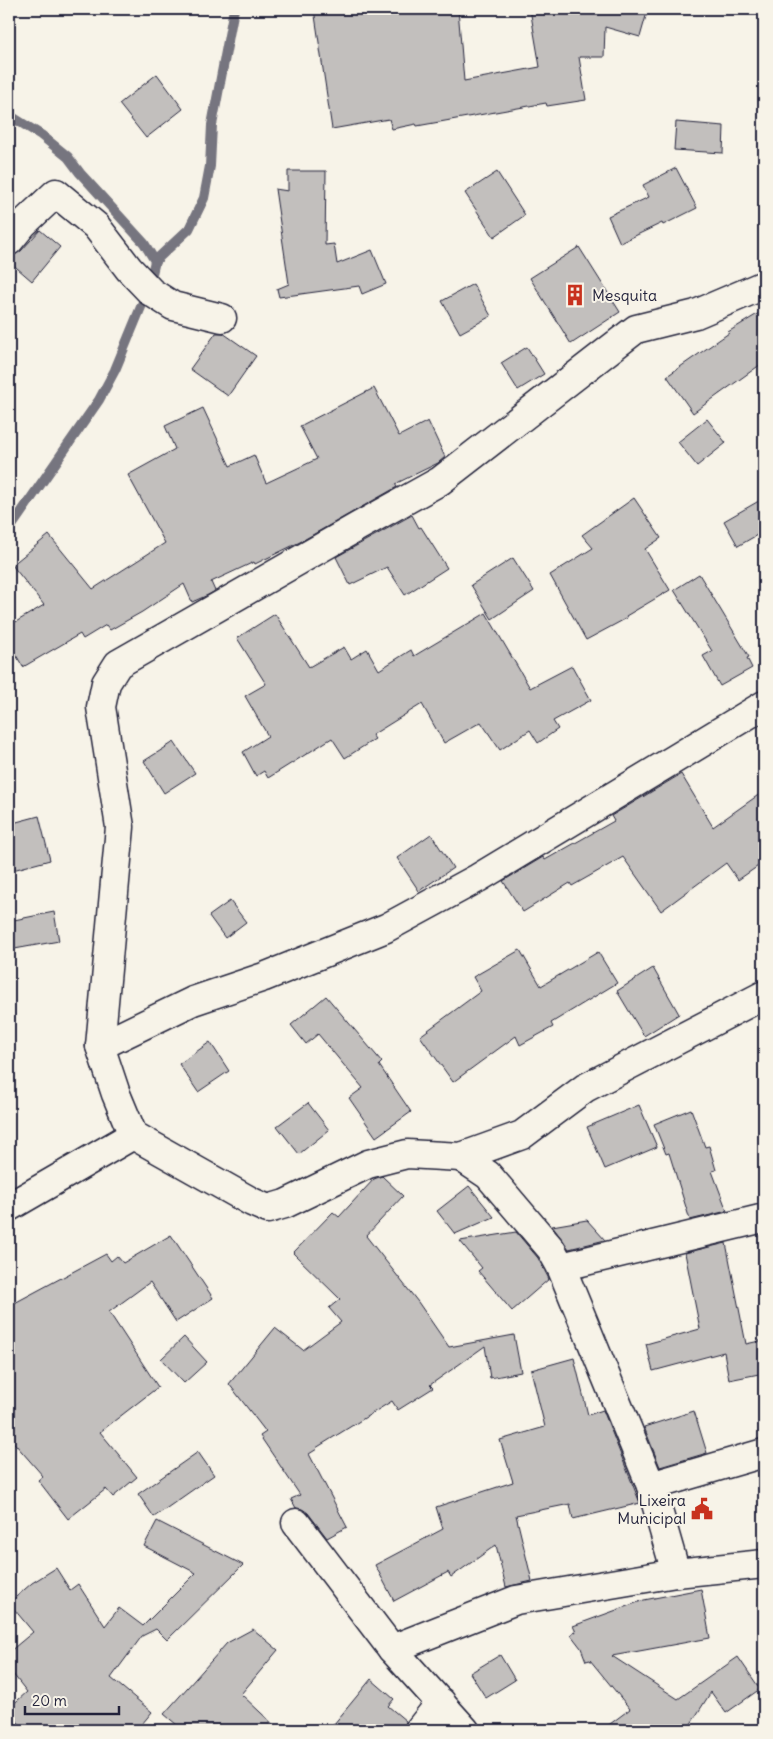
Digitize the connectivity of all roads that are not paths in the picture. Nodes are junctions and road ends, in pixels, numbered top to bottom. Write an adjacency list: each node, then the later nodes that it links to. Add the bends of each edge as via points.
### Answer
1 (9, 241): 3 (street, via 56,193 96,226 151,292 172,306)
2 (764, 285): 6 (street, via 696,314 636,329 440,481 118,664 106,683 101,707 120,828)
3 (222, 318)
4 (764, 705): 6 (street, via 478,878 386,928 264,977 193,1001)
5 (764, 994): 8 (street, via 585,1088 522,1135)
6 (100, 1046): 7 (street)
7 (133, 1135): 8 (street, via 268,1209 368,1164 407,1154); 9 (street)
8 (461, 1157): 11 (street, via 488,1175 551,1249)
9 (9, 1207)
10 (764, 1218): 11 (street)
11 (561, 1267): 13 (street)
12 (764, 1453): 13 (street)
13 (651, 1486): 16 (street)
14 (296, 1523): 17 (street)
15 (764, 1564): 16 (street)
16 (676, 1573): 17 (street, via 516,1600)
17 (392, 1649): 18 (street)
18 (441, 1702): 19 (street); 20 (street)
19 (419, 1730)
20 (465, 1730)

